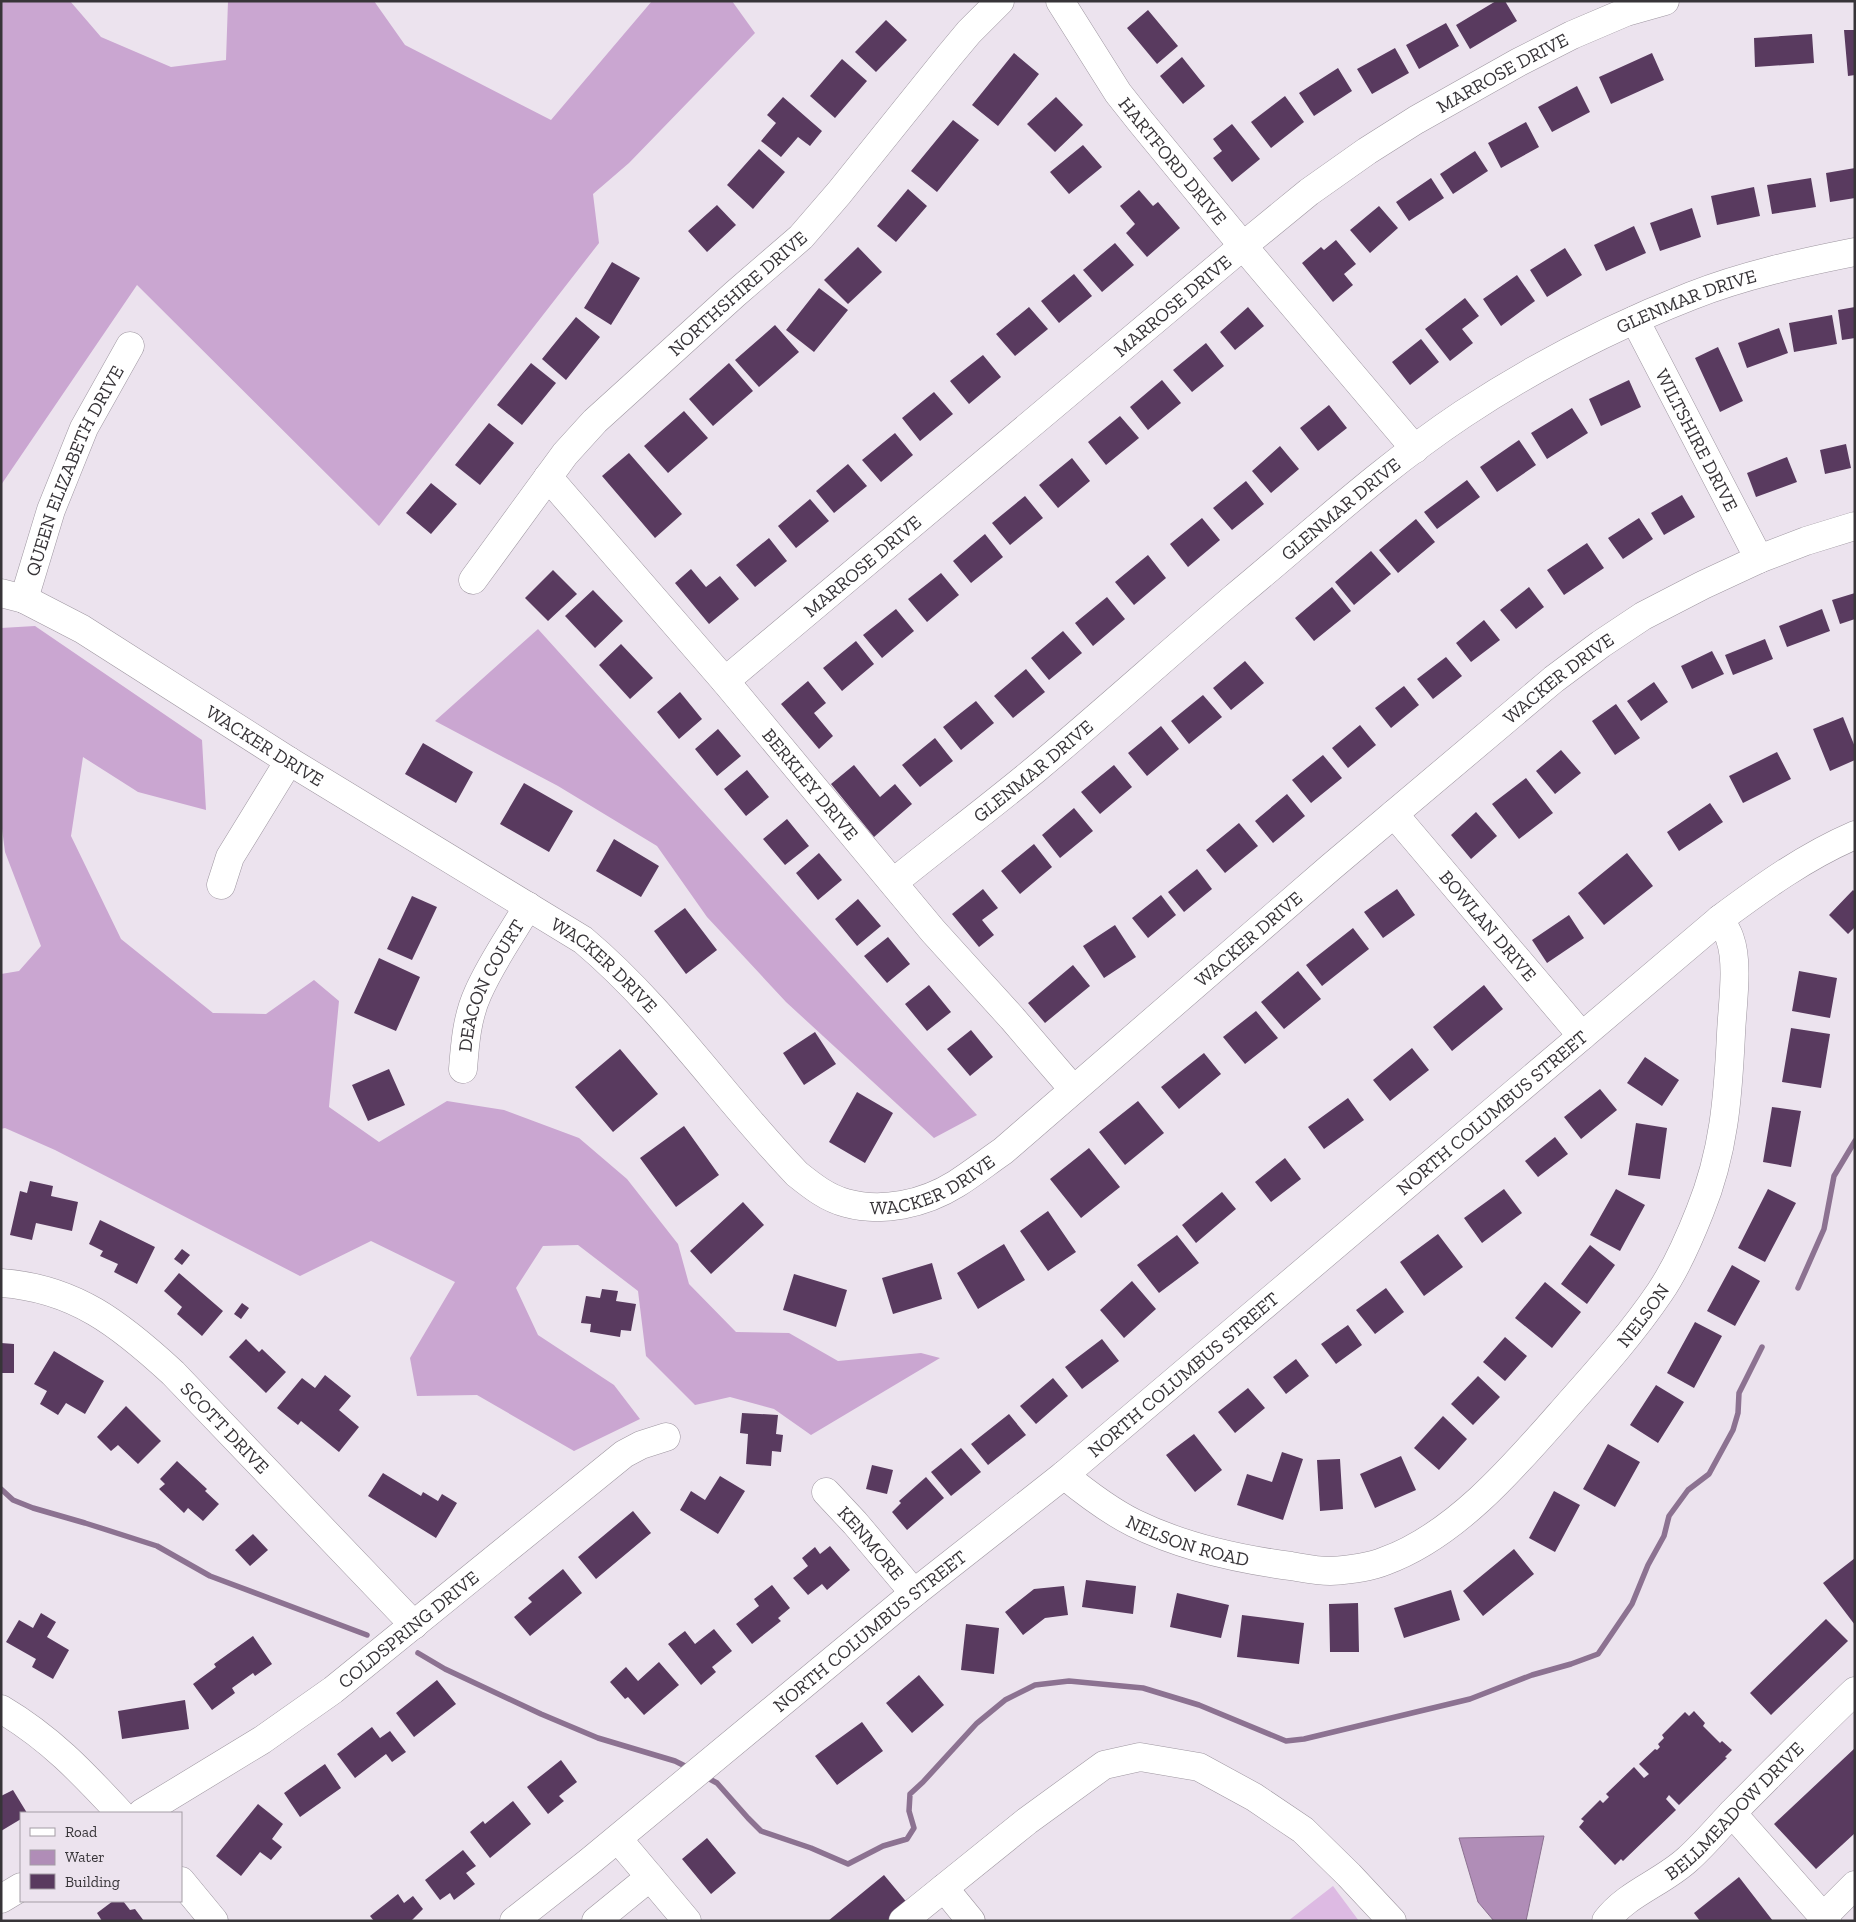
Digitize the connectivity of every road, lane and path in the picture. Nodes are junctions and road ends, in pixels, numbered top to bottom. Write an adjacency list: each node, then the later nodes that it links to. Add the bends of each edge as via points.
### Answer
1 (1000, 1): 9 (street, NORTHSHIRE DRIVE, via 969,32 801,237 595,421)
2 (1060, 1): 4 (street, HARTFORD DRIVE, via 1118,93)
3 (1665, 1): 4 (street, MARROSE DRIVE, via 1626,12 1572,35 1416,120 1309,192)
4 (1243, 246): 8 (street, HARTFORD DRIVE); 14 (street, MARROSE DRIVE)
5 (1855, 252): 6 (street, GLENMAR DRIVE, via 1747,277 1693,295)
6 (1635, 320): 8 (street, GLENMAR DRIVE, via 1521,378 1462,414); 11 (street, WILTSHIRE DRIVE)
7 (130, 346): 13 (street, QUEEN ELIZABETH DRIVE, via 84,428)
8 (1415, 449): 18 (street, GLENMAR DRIVE, via 1190,635 1035,769)
9 (548, 477): 12 (street, NORTHSHIRE DRIVE); 14 (street, BERKLEY DRIVE)
10 (1855, 526): 11 (street, WACKER DRIVE)
11 (1759, 559): 16 (street, WACKER DRIVE, via 1643,616 1601,644 1554,679)
12 (473, 580)
13 (13, 596): 15 (street, WACKER DRIVE, via 82,629)
14 (725, 680): 18 (street, BERKLEY DRIVE)
15 (289, 762): 19 (street, via 230,857); 20 (street, WACKER DRIVE)
16 (1394, 814): 22 (street, BOWLAN DRIVE); 24 (street, WACKER DRIVE)
17 (1855, 835): 21 (street, NORTH COLUMBUS STREET, via 1815,854)
18 (894, 882): 24 (street, BERKLEY DRIVE, via 933,931)
19 (221, 885)
20 (528, 906): 23 (street, DEACON COURT, via 477,994 468,1024); 24 (street, WACKER DRIVE, via 583,940 606,959 797,1174 819,1192 845,1203 873,1208 902,1205 955,1185 1010,1145)
21 (1720, 919): 22 (street, NORTH COLUMBUS STREET); 29 (street, NELSON, via 1731,941 1735,969 1725,1122 1701,1209 1662,1290 1607,1361 1529,1450 1459,1518 1416,1548 1384,1562 1356,1569)
22 (1582, 1036): 27 (street, NORTH COLUMBUS STREET)
23 (463, 1069)
24 (1073, 1089)
25 (1, 1283): 31 (street, SCOTT DRIVE, via 19,1284 78,1303 134,1338 172,1373)
26 (666, 1437): 31 (street, COLDSPRING DRIVE, via 624,1454)
27 (1064, 1475): 29 (street, NELSON ROAD, via 1107,1508 1167,1537 1213,1552); 30 (street, NORTH COLUMBUS STREET)
28 (826, 1492): 30 (street, KENMORE)
29 (1327, 1571)
30 (914, 1593): 37 (street, NORTH COLUMBUS STREET)
31 (414, 1625): 35 (street, COLDSPRING DRIVE, via 333,1690 262,1740)
32 (1855, 1691): 36 (street, BELLMEADOW DRIVE)
33 (1, 1709): 34 (street, via 52,1743)
34 (119, 1812)
35 (144, 1812)
36 (1732, 1813): 44 (street); 52 (street, BELLMEADOW DRIVE, via 1676,1870 1631,1896)
37 (618, 1839): 38 (street); 47 (street, NORTH COLUMBUS STREET)
38 (650, 1877): 48 (street); 49 (street)
39 (182, 1883): 46 (street)
40 (1855, 1885): 44 (street)
41 (20, 1888): 43 (street)
42 (944, 1888): 45 (street); 50 (street); 51 (street, via 1104,1765 1140,1758 1199,1767 1254,1798 1302,1830)
43 (1, 1899)
44 (1826, 1918)
45 (904, 1920)
46 (214, 1921)
47 (514, 1921)
48 (596, 1921)
49 (687, 1921)
50 (971, 1921)
51 (1392, 1921)
52 (1606, 1921)

